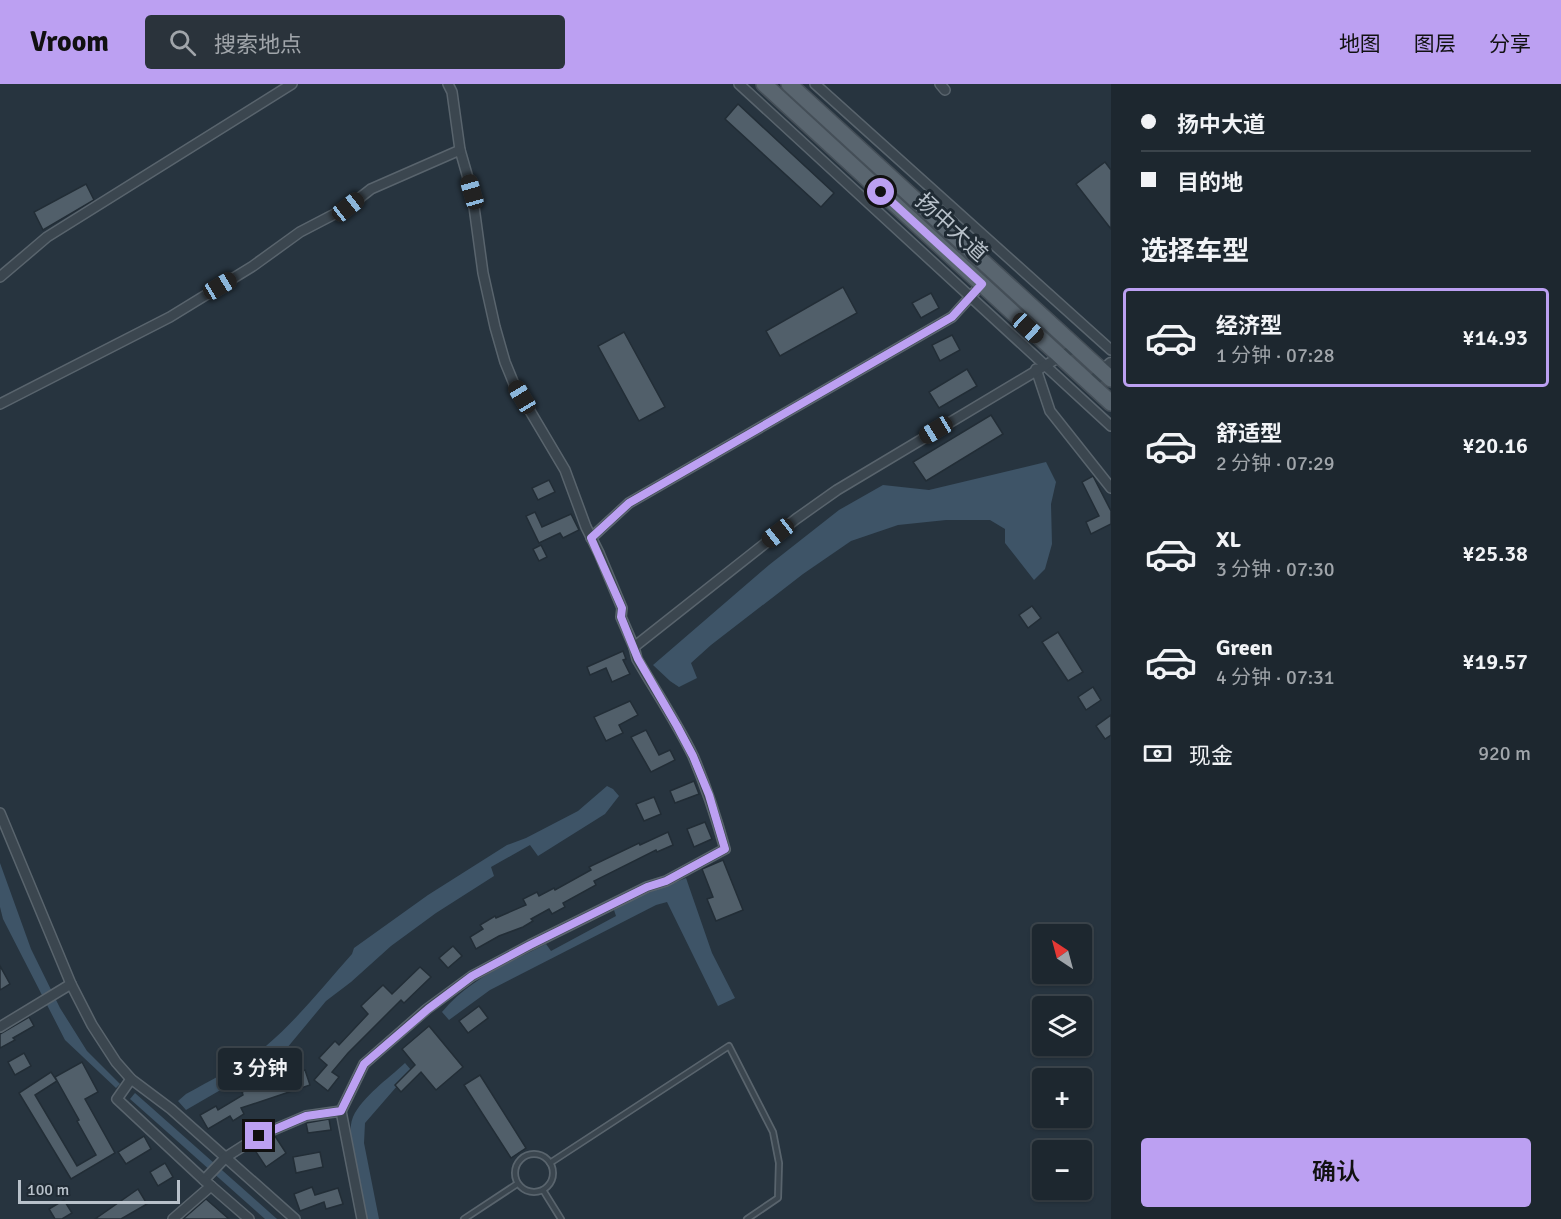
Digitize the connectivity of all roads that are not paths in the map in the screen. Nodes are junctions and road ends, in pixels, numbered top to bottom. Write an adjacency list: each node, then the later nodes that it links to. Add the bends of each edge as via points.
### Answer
1 (292, 84): 8 (street, via 47,237)
2 (448, 84): 7 (street)
3 (739, 84): 10 (street)
4 (764, 84): 9 (main road, 扬中大道)
5 (789, 84): 11 (main road, 扬中大道)
6 (815, 84): 12 (street)
7 (460, 150): 18 (street, via 371,189 170,317); 21 (street, via 472,192 483,273 505,362 565,470)
8 (0, 277)
9 (982, 284): 10 (street); 13 (main road, 扬中大道)
10 (971, 296): 14 (street); 21 (street, via 952,317 629,503)
11 (1076, 347): 13 (street); 15 (main road, 扬中大道)
12 (1111, 350)
13 (1060, 357): 14 (street); 16 (main road, 扬中大道)
14 (1040, 367): 19 (street); 20 (street, via 1050,411); 22 (street, via 837,490)
15 (1109, 372): 16 (street)
16 (1090, 384): 17 (main road, 扬中大道)
17 (1111, 403)
18 (0, 404)
19 (1111, 426)
20 (1111, 488)
21 (591, 538): 22 (street, via 622,608 621,617)
22 (634, 647): 27 (street, via 693,756 725,849 472,976 364,1064)
23 (0, 813): 24 (street)
24 (71, 984): 25 (street); 26 (street, via 92,1025)
25 (0, 1027)
26 (131, 1079): 28 (street, via 154,1094); 30 (street, via 117,1099)
27 (341, 1111): 28 (street, via 306,1116 259,1136); 36 (street)
28 (223, 1159): 30 (street); 35 (street)
29 (550, 1164): 31 (lane, via 538,1155 524,1157 515,1169); 32 (lane, via 552,1178); 39 (lane, via 729,1046 773,1132 778,1163 778,1198)
30 (208, 1180): 33 (street); 34 (street)
31 (517, 1184): 32 (lane, via 529,1192); 37 (lane)
32 (543, 1190): 38 (lane)
33 (173, 1219)
34 (249, 1219)
35 (295, 1219)
36 (362, 1219)
37 (464, 1219)
38 (561, 1219)
39 (747, 1219)

